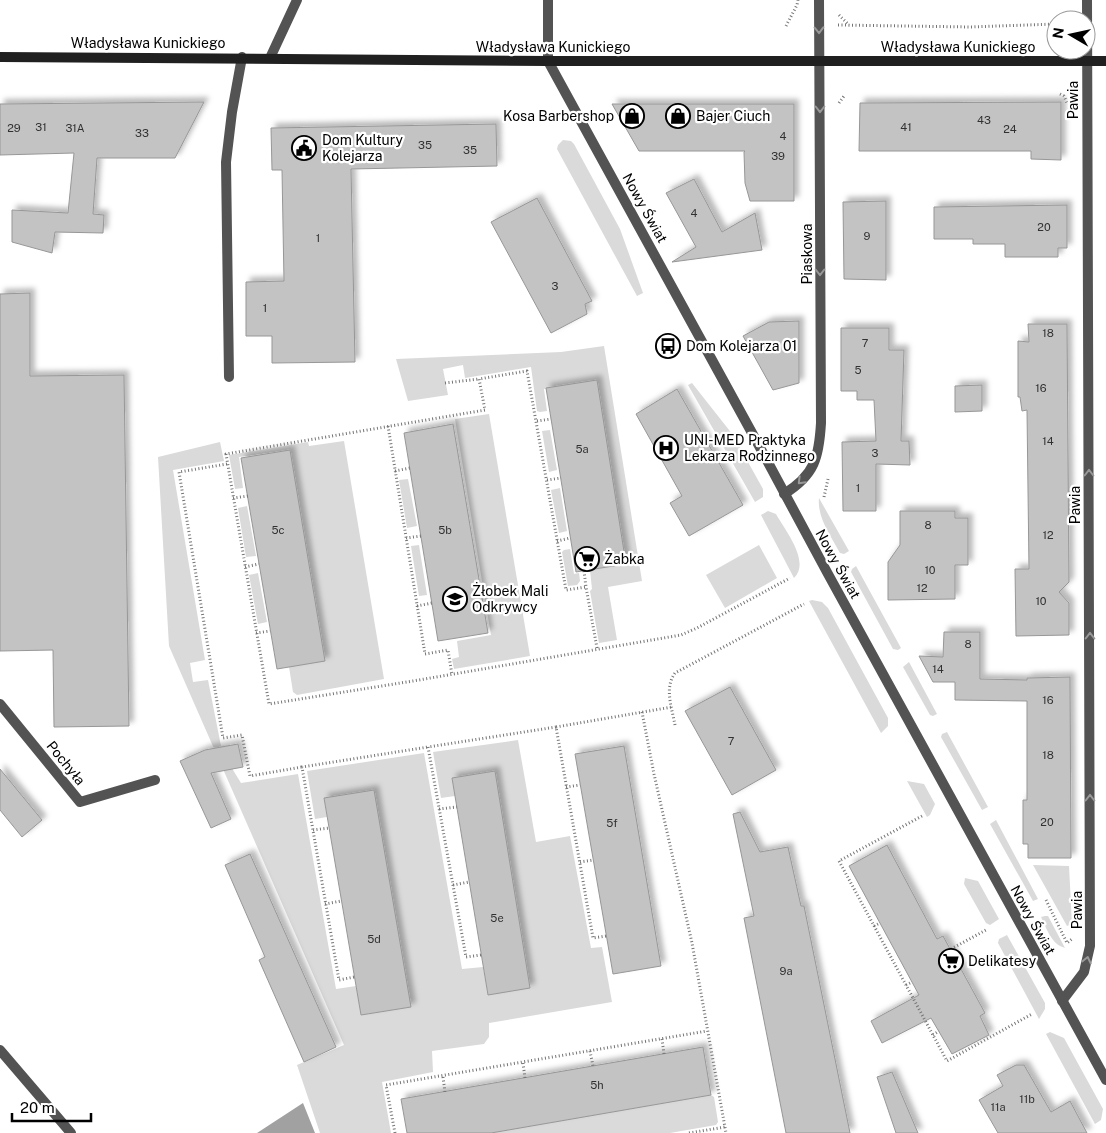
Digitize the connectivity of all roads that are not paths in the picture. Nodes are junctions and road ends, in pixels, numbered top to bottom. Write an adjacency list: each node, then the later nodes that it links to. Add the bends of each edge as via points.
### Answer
1 (298, 0): 7 (street)
2 (548, 0): 8 (street)
3 (819, 0): 9 (street, Piaskowa, one-way to 9)
4 (1087, 0): 10 (street, Pawia)
5 (0, 57): 6 (main road, Władysława Kunickiego)
6 (242, 58): 7 (main road, Władysława Kunickiego); 12 (street, via 226,162)
7 (270, 58): 8 (main road, Władysława Kunickiego)
8 (548, 61): 9 (main road, Władysława Kunickiego); 13 (street, Nowy Świat)
9 (819, 61): 10 (main road, Władysława Kunickiego); 13 (street, Piaskowa, one-way to 13, via 820,445 810,472)
10 (1087, 61): 11 (main road, Władysława Kunickiego); 16 (street, Pawia, one-way to 10, via 1084,972 1090,946)
11 (1106, 61)
12 (229, 377)
13 (784, 494): 16 (street, Nowy Świat)
14 (0, 704): 15 (street, Pochyła, via 80,802)
15 (155, 780)
16 (1062, 1001): 18 (street, Nowy Świat)
17 (0, 1050): 19 (street)
18 (1106, 1080)
19 (71, 1133)

